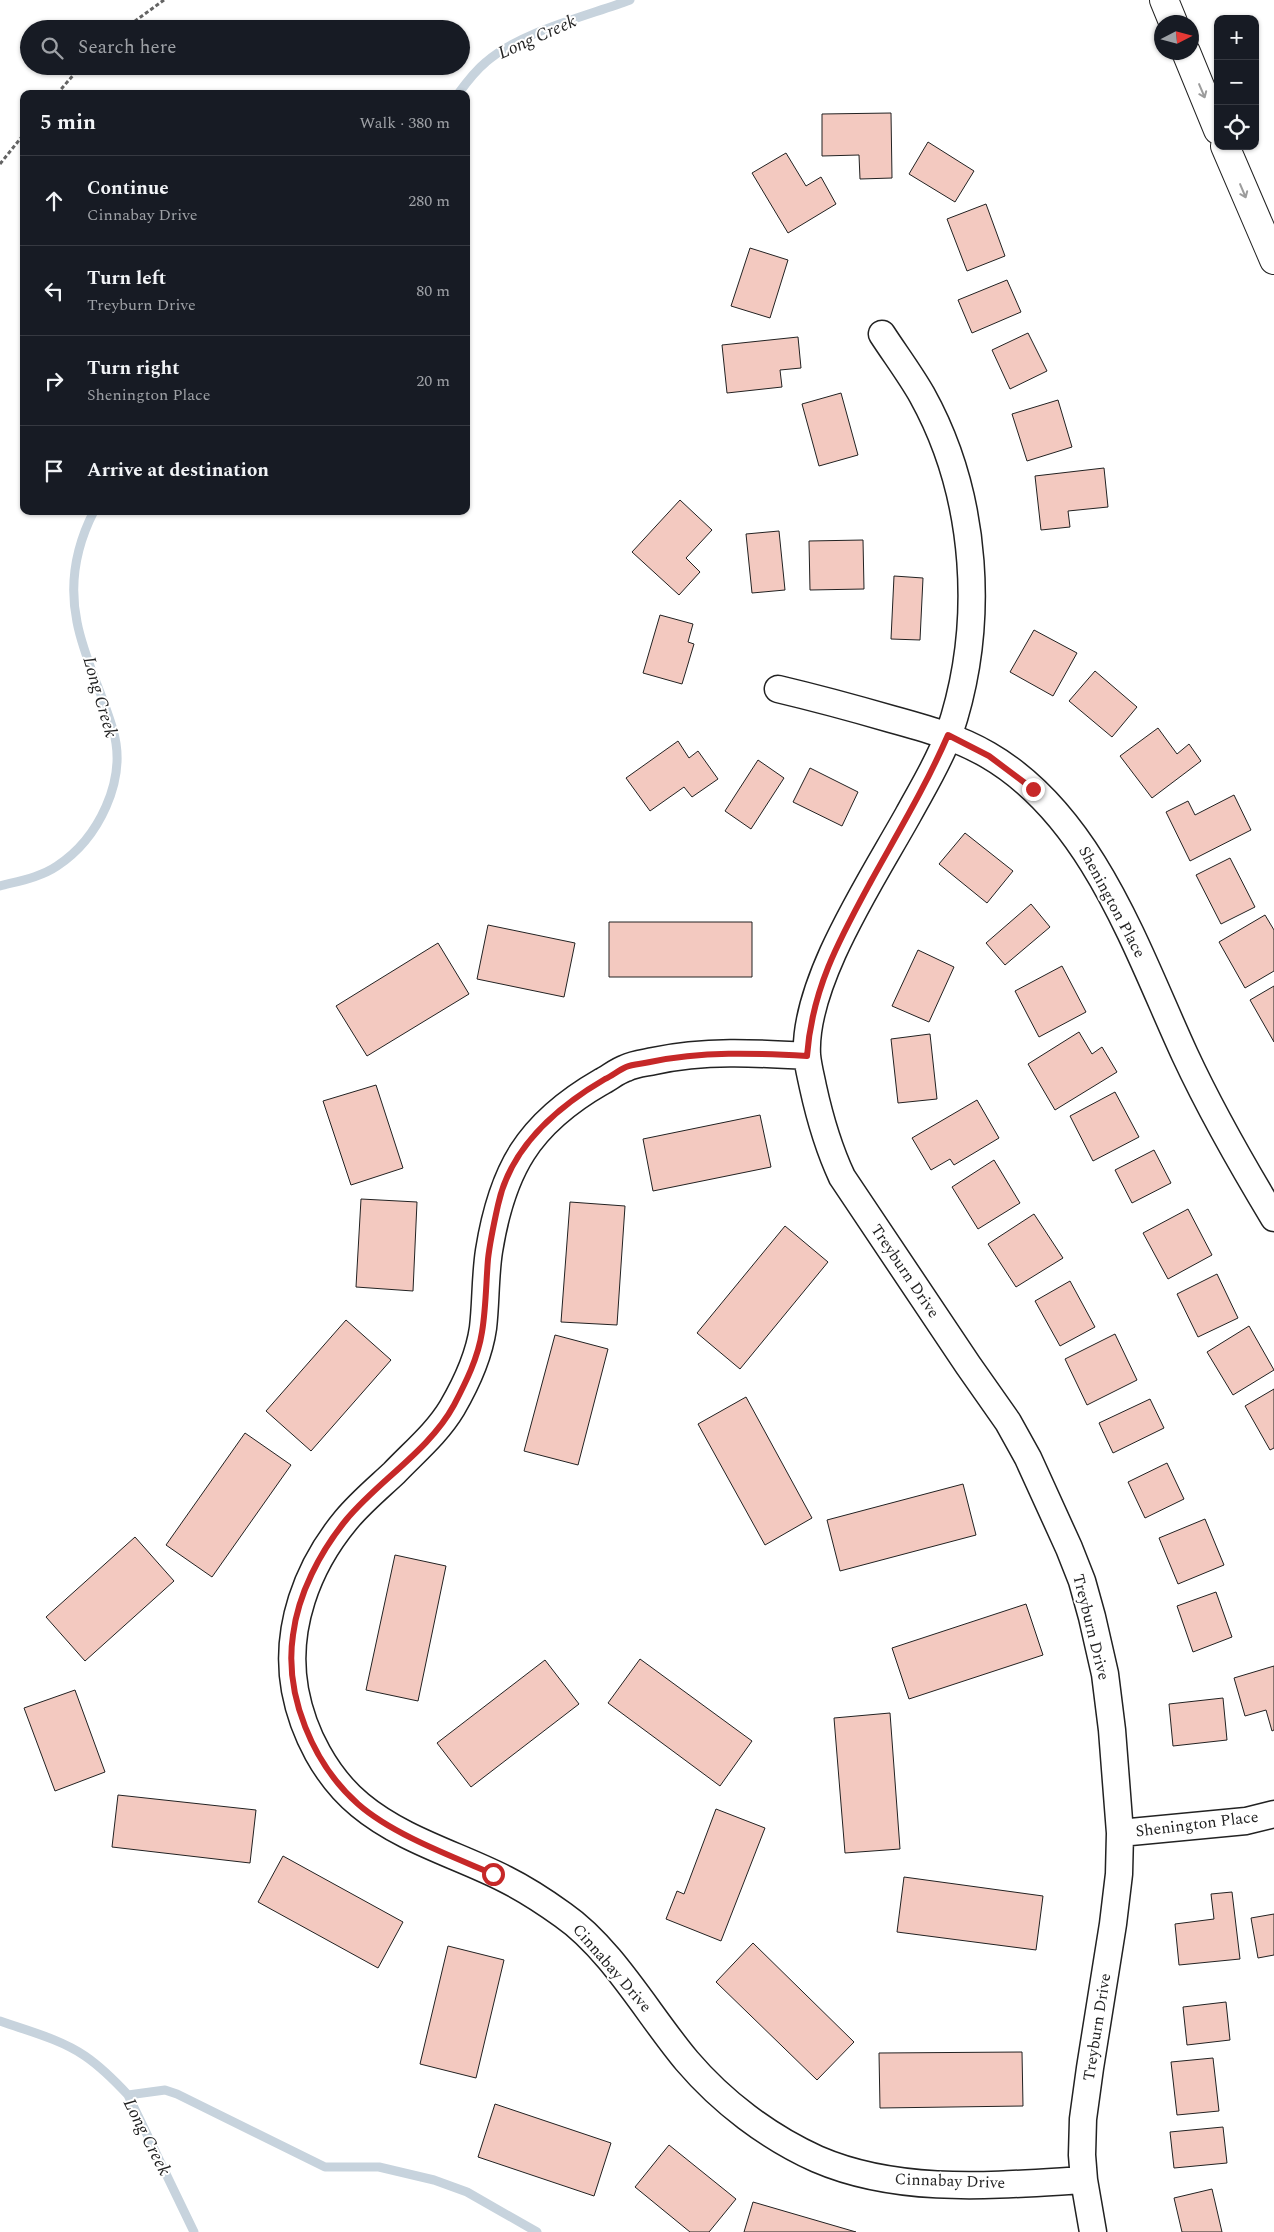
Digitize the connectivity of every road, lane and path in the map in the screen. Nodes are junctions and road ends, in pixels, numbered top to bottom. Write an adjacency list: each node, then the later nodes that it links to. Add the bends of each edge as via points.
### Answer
1 (164, 0): 4 (path)
2 (1164, 0): 3 (highway)
3 (1170, 15)
4 (136, 20)
5 (1189, 60): 8 (highway, one-way to 8)
6 (73, 75): 7 (path)
7 (60, 90)
8 (1214, 120)
9 (20, 139): 11 (path)
10 (1227, 150): 12 (highway, one-way to 12)
11 (0, 164)
12 (1274, 260)
13 (882, 334): 15 (street, Treyburn Drive, via 922,395 946,449 970,544 972,613 968,652)
14 (778, 689): 15 (street, Shenington Place)
15 (948, 735): 16 (street, Treyburn Drive, via 934,768 836,945 819,987 809,1027); 17 (street, Shenington Place, via 989,756 1033,789 1078,839 1128,926 1186,1056 1231,1145)
16 (807, 1056): 19 (street, Treyburn Drive, via 822,1126 842,1177 1008,1422 1069,1548 1087,1599 1105,1674); 20 (street, Cinnabay Drive, via 747,1052 672,1057 627,1067 565,1105 527,1143 498,1201 488,1256 482,1333 474,1364 435,1432 346,1520 317,1563 298,1610 292,1636 295,1692 320,1759 359,1805 388,1825 506,1880 565,1916 596,1945 688,2062 728,2102 757,2125 818,2159 879,2178 936,2184)
17 (1274, 1218)
18 (1274, 1814): 19 (street, Shenington Place, via 1246,1821)
19 (1120, 1832): 20 (street, Treyburn Drive, via 1120,1874 1083,2119)
20 (1084, 2180): 21 (street, Treyburn Drive)
21 (1094, 2232)

